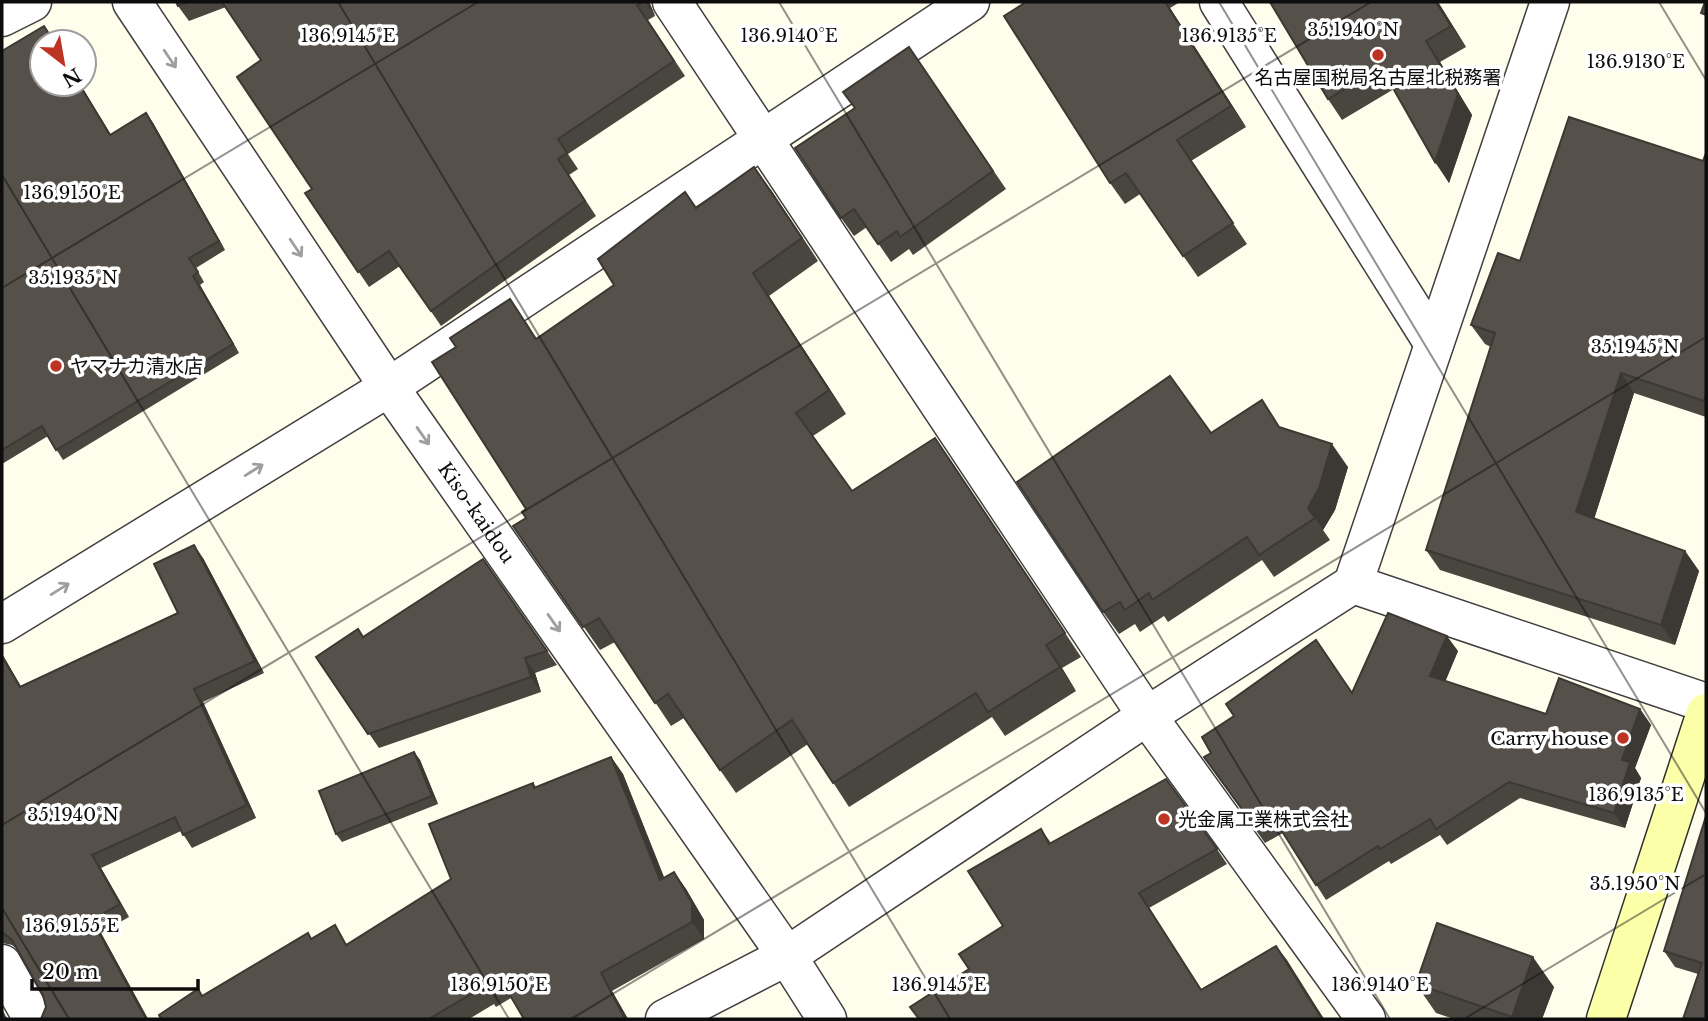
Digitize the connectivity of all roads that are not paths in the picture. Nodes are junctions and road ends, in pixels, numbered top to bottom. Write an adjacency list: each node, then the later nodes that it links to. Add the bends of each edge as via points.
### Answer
1 (32, 2): 7 (street)
2 (132, 2): 10 (street, Kiso-kaidou, one-way to 10)
3 (672, 2): 8 (street)
4 (970, 2): 8 (street)
5 (1219, 2): 9 (street)
6 (1550, 2): 9 (street)
7 (2, 17)
8 (763, 142): 10 (street); 15 (street)
9 (1434, 344): 11 (street)
10 (389, 387): 12 (street, one-way to 10); 16 (street, Kiso-kaidou, one-way to 16)
11 (1353, 584): 13 (street); 15 (street)
12 (2, 624)
13 (1706, 704)
14 (1706, 713): 22 (street)
15 (1147, 716): 16 (street); 21 (street)
16 (786, 956): 19 (street); 20 (street, Kiso-kaidou)
17 (2, 964): 18 (street)
18 (33, 1019)
19 (665, 1019)
20 (827, 1019)
21 (1366, 1019)
22 (1606, 1019)

